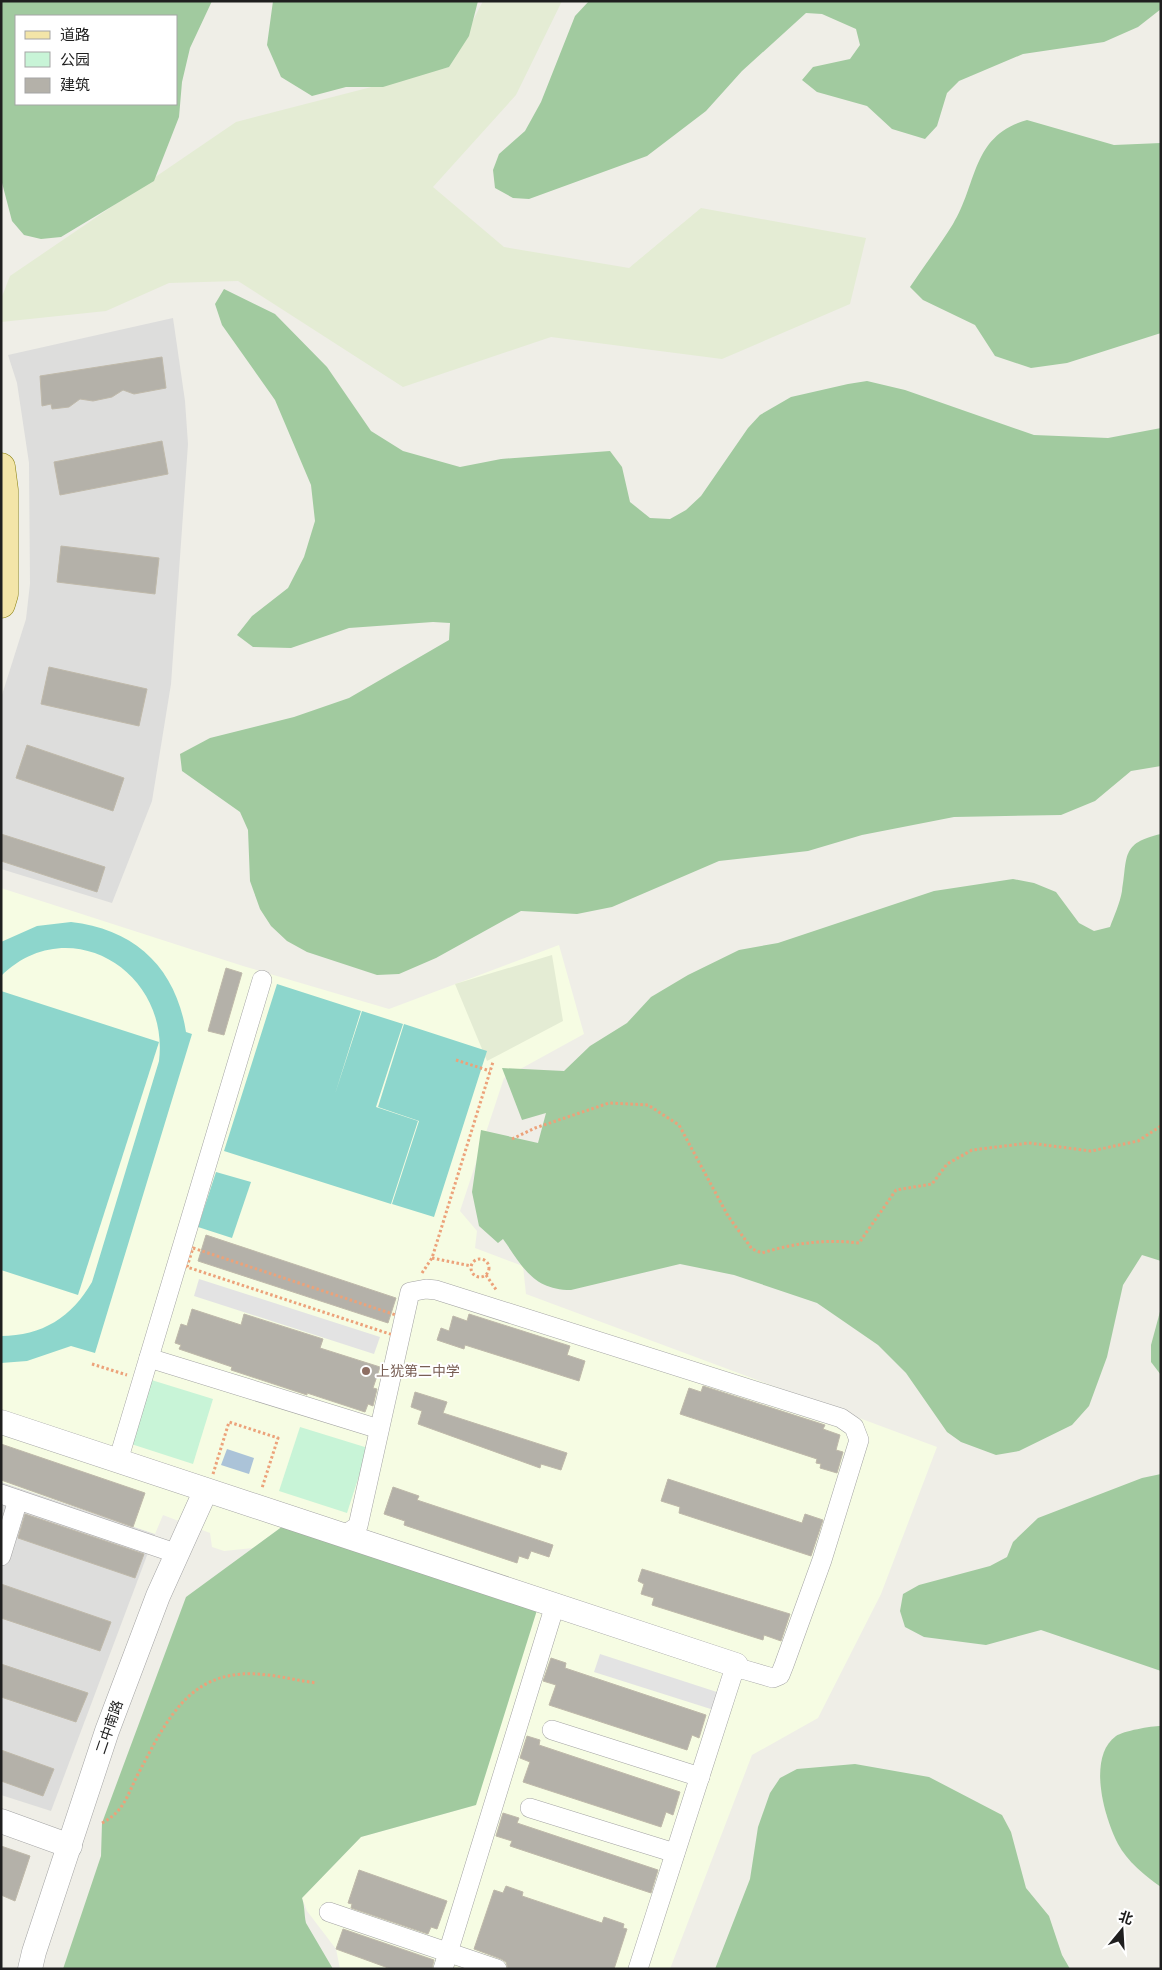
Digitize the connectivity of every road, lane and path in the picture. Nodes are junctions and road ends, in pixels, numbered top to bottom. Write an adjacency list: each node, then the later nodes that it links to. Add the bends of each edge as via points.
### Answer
1 (1, 467): 2 (main road, via 4,594)
2 (1, 604)
3 (262, 980): 15 (street)
4 (456, 1060): 6 (path)
5 (493, 1062): 6 (path)
6 (490, 1071): 10 (path)
7 (1161, 1126): 8 (path, via 1138,1142 1090,1150 1029,1143 972,1150 947,1164 932,1184 896,1190 859,1243 837,1240 788,1244 762,1253 752,1249 728,1216 679,1125 648,1105 609,1103)
8 (512, 1139)
9 (193, 1248): 9 (path, via 187,1267 396,1336 402,1317)
10 (432, 1258): 11 (path); 13 (path)
11 (471, 1266): 12 (path, via 476,1276); 12 (path, via 476,1260 485,1260 489,1268)
12 (486, 1275): 14 (path, via 490,1284)
13 (410, 1292): 19 (street); 28 (street, via 436,1290 841,1418 854,1427 859,1440 822,1560 780,1675 773,1678)
14 (502, 1292)
15 (149, 1358): 19 (street); 20 (street)
16 (92, 1364): 17 (path)
17 (130, 1376)
18 (1, 1422): 20 (street)
19 (380, 1429): 24 (street, via 358,1526)
20 (118, 1461): 21 (street)
21 (209, 1484): 22 (path, via 229,1422 278,1438); 24 (street); 25 (street, 二中南路)
22 (260, 1493)
23 (9, 1497): 25 (street); 26 (street)
24 (343, 1536): 27 (street)
25 (178, 1554): 35 (street, 二中南路, via 158,1596 107,1731)
26 (1, 1556)
27 (555, 1604): 28 (street); 38 (street)
28 (735, 1667): 31 (street)
29 (317, 1683): 34 (path, via 242,1674 212,1681 189,1694 155,1741 117,1814)
30 (552, 1730): 31 (street)
31 (700, 1777): 36 (street)
32 (530, 1808): 36 (street)
33 (1, 1821): 35 (street)
34 (102, 1823)
35 (70, 1846): 39 (street, 二中南路)
36 (675, 1853): 41 (street)
37 (329, 1912): 38 (street)
38 (446, 1961): 40 (street)
39 (30, 1969)
40 (497, 1969)
41 (638, 1969)

